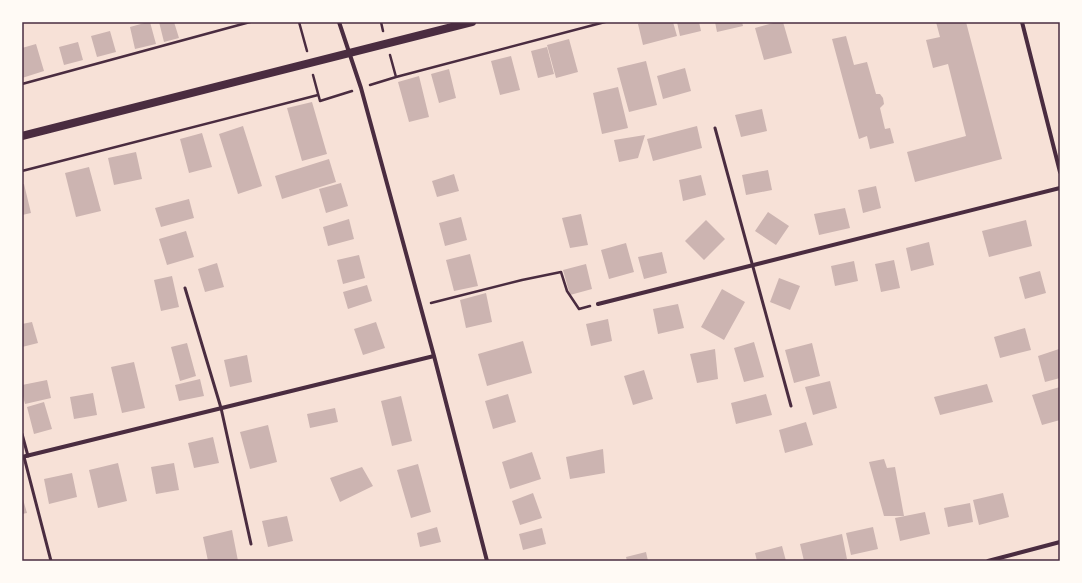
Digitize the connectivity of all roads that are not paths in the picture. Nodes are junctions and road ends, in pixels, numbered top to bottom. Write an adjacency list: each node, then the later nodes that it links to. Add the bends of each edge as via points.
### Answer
1 (339, 22): 4 (street)
2 (472, 22): 4 (main road)
3 (1022, 22): 7 (street)
4 (349, 53): 6 (main road); 12 (street, via 361,88)
5 (715, 128): 9 (lane)
6 (22, 136)
7 (1060, 172)
8 (1060, 188): 9 (street)
9 (752, 266): 11 (street); 13 (lane)
10 (185, 288): 14 (lane)
11 (598, 304)
12 (434, 356): 14 (street); 20 (street)
13 (790, 406)
14 (221, 408): 16 (street); 18 (lane)
15 (22, 434): 16 (lane)
16 (25, 457): 19 (lane)
17 (1060, 542): 21 (street)
18 (251, 544)
19 (51, 561)
20 (487, 561)
21 (988, 561)

